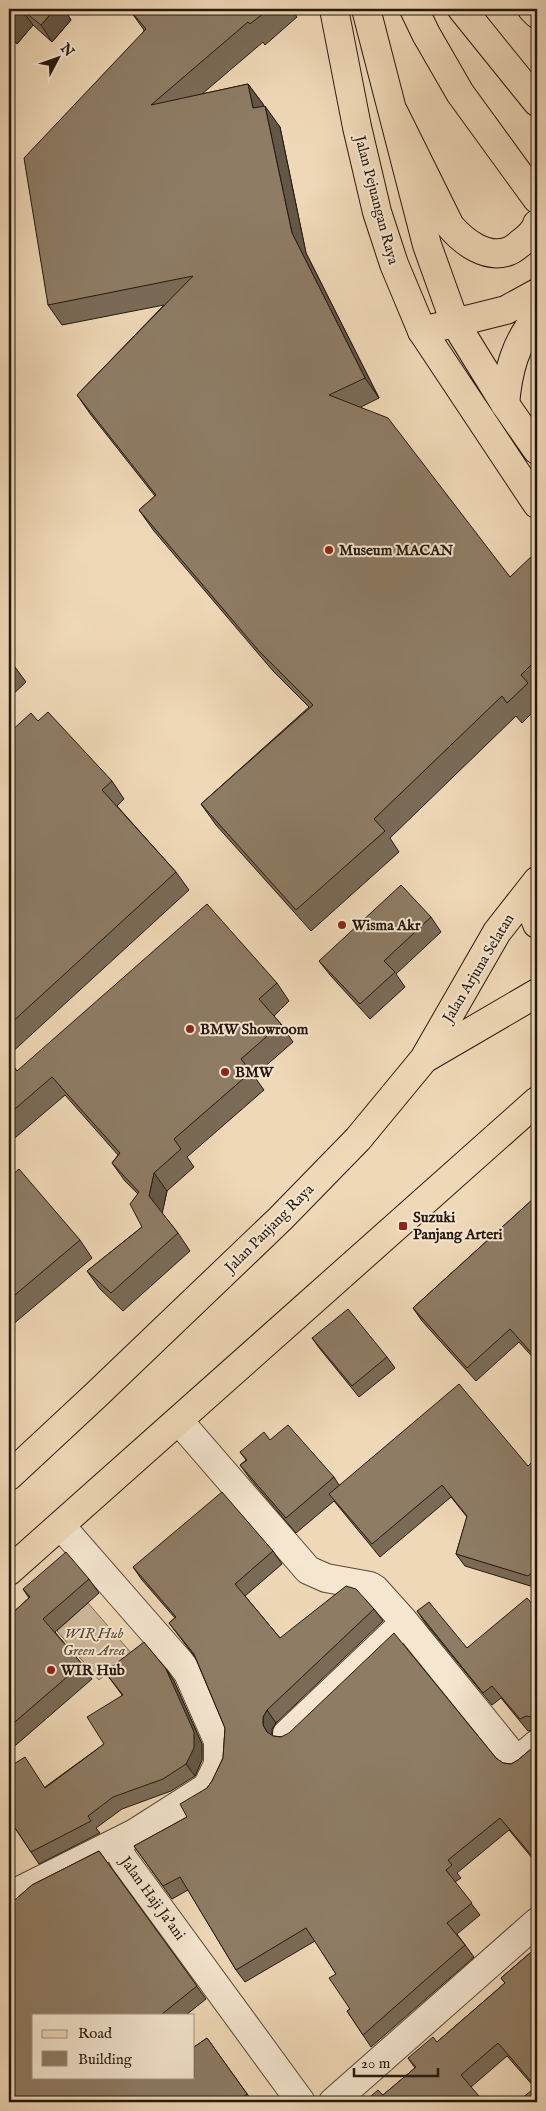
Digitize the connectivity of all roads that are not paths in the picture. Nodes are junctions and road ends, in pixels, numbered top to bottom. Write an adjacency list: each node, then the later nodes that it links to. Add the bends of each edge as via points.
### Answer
1 (334, 9): 14 (main road, Jalan Pejuangan Raya, via 377,212 394,264)
2 (366, 9): 8 (main road)
3 (414, 9): 9 (main road, via 460,93)
4 (462, 9): 7 (main road)
5 (532, 9): 6 (main road)
6 (537, 14)
7 (537, 102)
8 (394, 113): 10 (main road, via 450,226 459,236 480,250 496,254 510,251); 13 (main road, via 427,245)
9 (537, 199)
10 (537, 224)
11 (537, 294): 13 (main road, via 506,310)
12 (537, 317): 15 (main road, via 514,354 508,375)
13 (455, 323): 14 (main road); 15 (main road)
14 (422, 330): 17 (main road, Jalan Pejuangan Raya)
15 (506, 404): 16 (main road)
16 (537, 450)
17 (537, 504)
18 (537, 881): 22 (main road, Jalan Arjuna Selatan, via 497,932)
19 (537, 887): 20 (main road, via 534,897)
20 (537, 924)
21 (537, 993): 22 (main road, Jalan Panjang Raya)
22 (424, 1059): 25 (main road, Jalan Panjang Raya, via 358,1139 284,1214)
23 (537, 1101): 24 (main road)
24 (179, 1421): 26 (main road); 28 (street, via 308,1570 326,1578 370,1586)
25 (9, 1476)
26 (61, 1526): 27 (main road); 31 (street, Jalan Haji Ja'ani, via 188,1673 218,1741 218,1764 207,1787)
27 (9, 1571)
28 (402, 1619): 29 (street, via 402,1625); 30 (street, via 516,1761)
29 (287, 1734)
30 (537, 1744)
31 (115, 1844): 32 (street); 34 (street, Jalan Haji Ja'ani)
32 (9, 1896)
33 (537, 1922): 35 (street)
34 (299, 2102)
35 (333, 2102)

